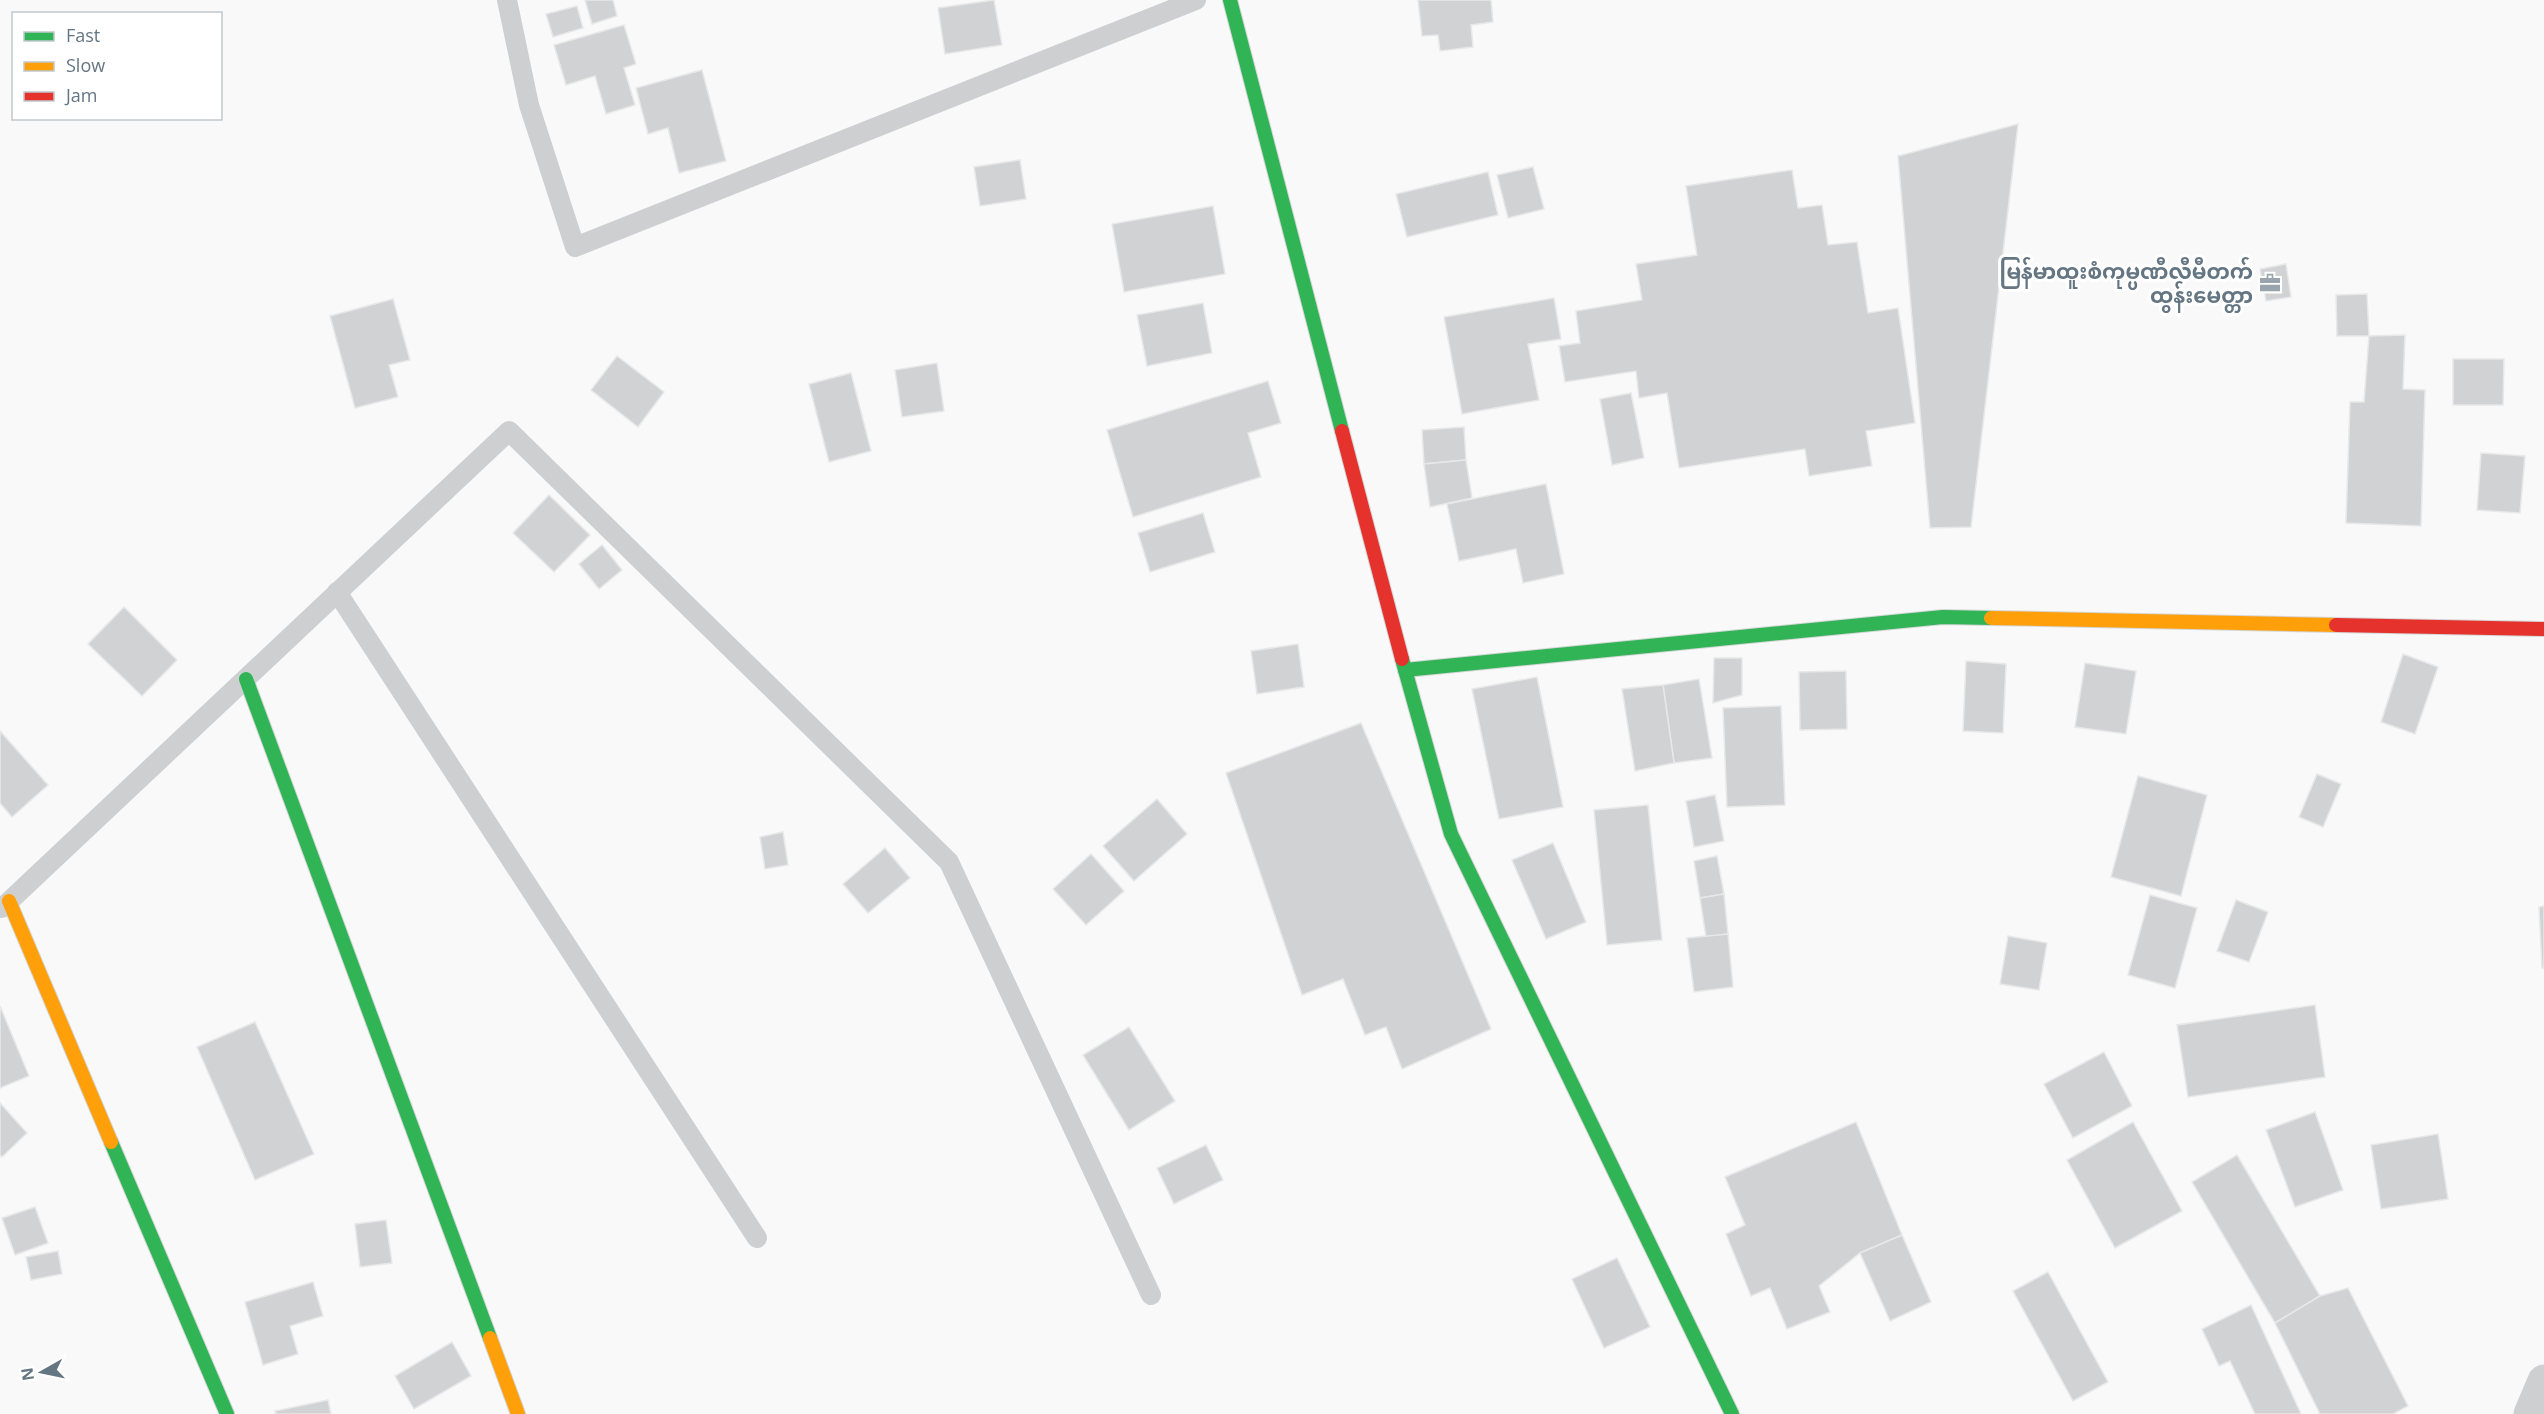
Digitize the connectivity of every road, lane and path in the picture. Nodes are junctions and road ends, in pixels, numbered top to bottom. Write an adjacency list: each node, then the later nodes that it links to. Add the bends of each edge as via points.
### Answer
1 (507, 0): 2 (lane, via 529,105 574,247)
2 (1196, 0)
3 (1230, 0): 6 (street)
4 (338, 592): 7 (lane); 9 (lane); 10 (lane, via 509,431 949,862)
5 (2544, 629): 6 (street, via 1943,617)
6 (1405, 670): 14 (street, via 1450,834)
7 (246, 678): 8 (lane); 13 (street)
8 (4, 906): 12 (street)
9 (757, 1238)
10 (1151, 1295)
11 (2544, 1381): 15 (street)
12 (227, 1414)
13 (518, 1414)
14 (1732, 1414)
15 (2530, 1414)

